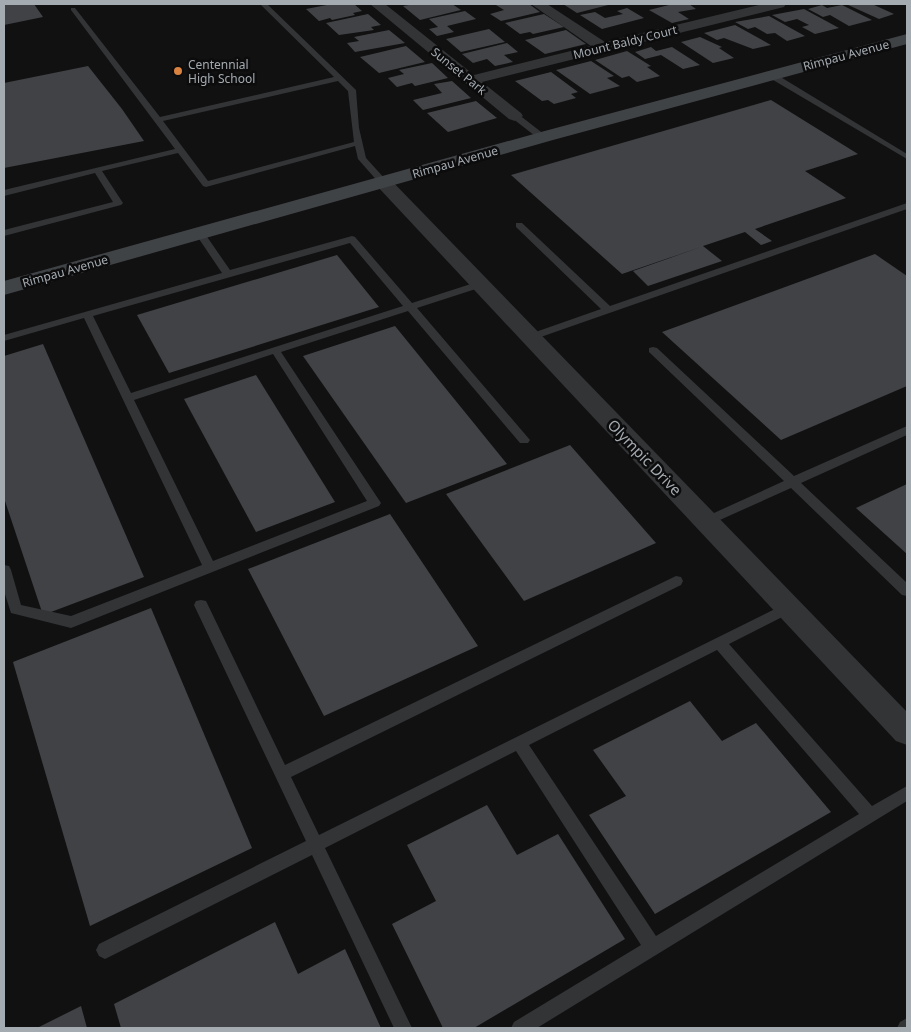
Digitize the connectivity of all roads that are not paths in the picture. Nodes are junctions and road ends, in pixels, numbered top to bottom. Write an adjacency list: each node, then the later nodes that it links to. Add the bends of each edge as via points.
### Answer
1 (263, 4): 11 (lane)
2 (377, 4): 12 (street, Sunset Park)
3 (538, 4): 9 (street)
4 (779, 4): 7 (street, Mount Baldy Court)
5 (713, 8): 7 (street)
6 (73, 9): 14 (lane)
7 (728, 17): 9 (street, Mount Baldy Court)
8 (907, 39): 10 (main road, Rimpau Avenue)
9 (604, 48): 12 (street, Mount Baldy Court)
10 (771, 75): 15 (main road, Rimpau Avenue); 18 (lane)
11 (339, 78): 14 (lane); 16 (lane, via 352,90)
12 (471, 80): 13 (street, Sunset Park)
13 (515, 116): 15 (lane, Sunset Park)
14 (158, 120): 17 (lane)
15 (542, 138): 20 (main road, Rimpau Avenue)
16 (358, 143): 17 (lane, via 206,184); 20 (lane, via 362,159)
17 (180, 150): 19 (lane)
18 (907, 157)
19 (97, 170): 21 (lane); 24 (lane, via 118,203)
20 (384, 182): 25 (main road, Rimpau Avenue); 27 (street, Olympic Drive)
21 (4, 193)
22 (907, 206): 30 (lane)
23 (519, 225): 30 (lane)
24 (4, 233)
25 (200, 233): 26 (lane); 28 (main road, Rimpau Avenue)
26 (228, 274): 29 (lane, via 352,239); 31 (lane)
27 (481, 284): 29 (lane); 32 (street, Olympic Drive)
28 (4, 288)
29 (411, 307): 34 (lane); 38 (lane)
30 (608, 310): 32 (lane)
31 (87, 314): 33 (lane); 36 (lane)
32 (531, 337): 40 (street, Olympic Drive)
33 (4, 338)
34 (275, 350): 36 (lane); 41 (lane, via 375,503)
35 (653, 350): 39 (lane)
36 (128, 398): 41 (lane)
37 (907, 430): 39 (lane)
38 (524, 440)
39 (790, 483): 40 (lane); 44 (lane)
40 (706, 521): 46 (street, Olympic Drive)
41 (210, 568): 42 (lane, via 71,622 16,610)
42 (4, 570)
43 (676, 581): 50 (lane)
44 (907, 591)
45 (201, 605): 50 (lane)
46 (789, 607): 47 (lane); 48 (street, Olympic Drive)
47 (719, 642): 49 (lane); 52 (lane)
48 (907, 732)
49 (519, 742): 53 (lane); 54 (lane)
50 (282, 774): 53 (lane)
51 (907, 792): 52 (lane)
52 (870, 815): 54 (lane)
53 (316, 845): 55 (lane); 56 (lane)
54 (653, 947): 57 (lane)
55 (105, 950)
56 (403, 1028)
57 (520, 1028)

